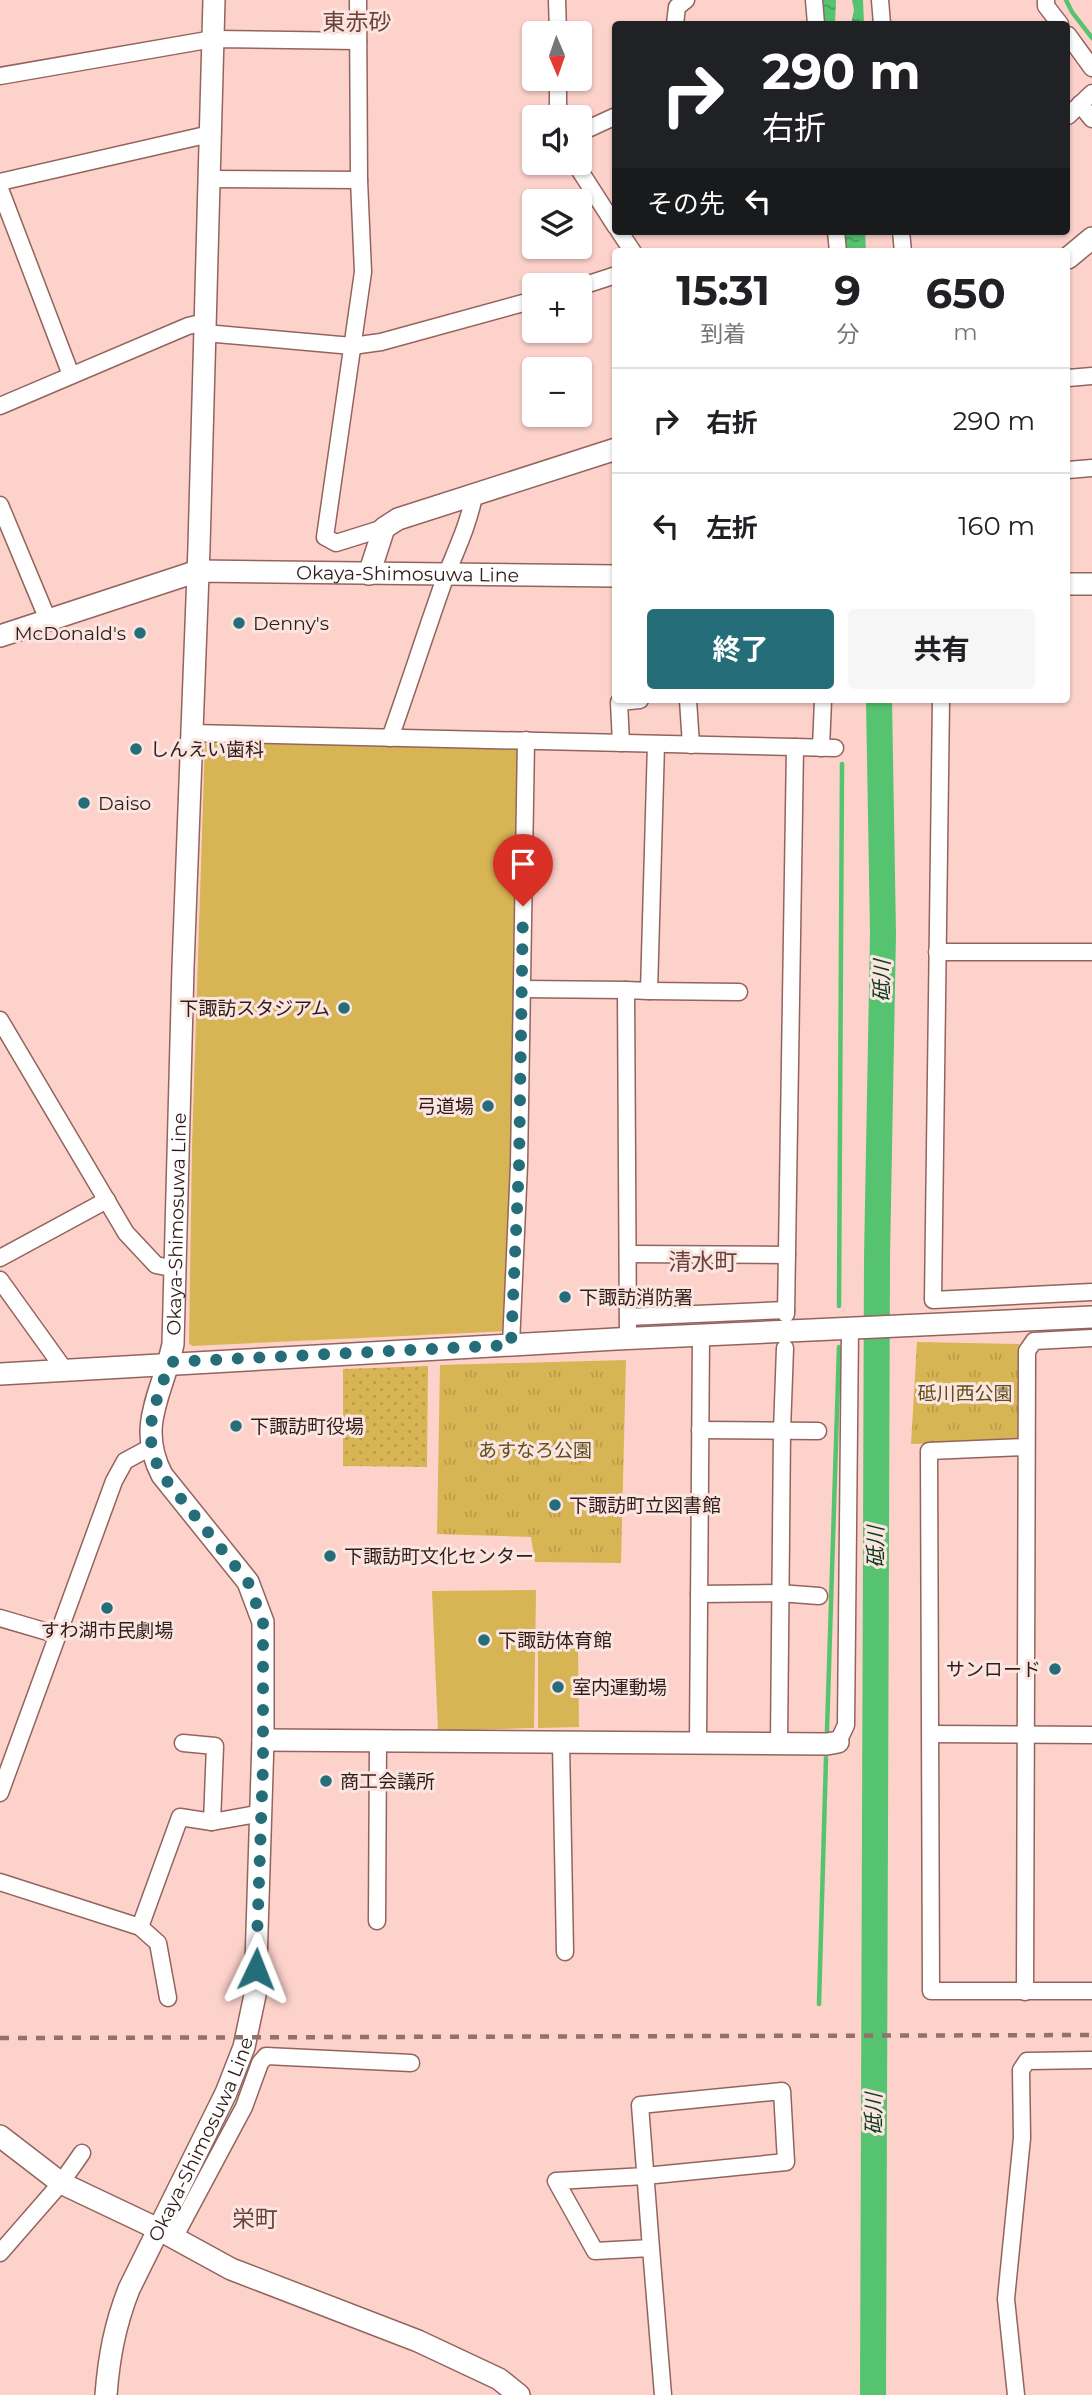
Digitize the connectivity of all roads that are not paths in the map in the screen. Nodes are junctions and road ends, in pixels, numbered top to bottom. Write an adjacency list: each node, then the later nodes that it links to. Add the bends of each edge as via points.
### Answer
1 (214, 0): 14 (street)
2 (358, 0): 15 (street)
3 (558, 0): 8 (street)
4 (685, 0): 9 (street, via 677,7)
5 (814, 0): 10 (street)
6 (882, 1): 11 (street)
7 (1043, 2): 12 (street)
8 (558, 21)
9 (675, 21)
10 (816, 21)
11 (882, 21)
12 (1058, 21)
13 (1070, 38): 16 (street)
14 (213, 40): 15 (street); 17 (street); 23 (street)
15 (358, 41): 26 (street)
16 (1092, 68)
17 (0, 76)
18 (1086, 98): 19 (street); 21 (street)
19 (1070, 114)
20 (612, 119): 22 (street)
21 (1092, 119)
22 (592, 127)
23 (209, 134): 25 (street); 27 (street)
24 (583, 175): 29 (street)
25 (209, 179): 26 (street); 35 (street)
26 (359, 180): 36 (street, via 363,272)
27 (0, 182)
28 (0, 189): 37 (street)
29 (612, 221)
30 (1092, 238): 31 (street)
31 (1070, 256)
32 (612, 276): 33 (street)
33 (592, 283)
34 (522, 303): 36 (street)
35 (205, 327): 36 (street); 37 (street, via 188,326); 47 (street)
36 (352, 346): 46 (street, via 325,537 336,543)
37 (71, 375): 40 (street)
38 (1092, 376): 39 (street)
39 (1070, 378)
40 (0, 406)
41 (612, 450): 44 (street)
42 (1092, 468): 43 (street)
43 (1070, 470)
44 (474, 496): 46 (street, via 398,519); 49 (street)
45 (0, 505): 53 (street)
46 (384, 528): 48 (street)
47 (198, 571): 48 (street, Okaya-Shimosuwa Line); 53 (street, Okaya-Shimosuwa Line); 59 (street, Okaya-Shimosuwa Line)
48 (369, 574): 49 (street, Okaya-Shimosuwa Line)
49 (447, 575): 50 (street, Okaya-Shimosuwa Line); 60 (street)
50 (612, 576)
51 (1070, 584): 52 (street)
52 (1092, 584)
53 (48, 620): 54 (street, Okaya-Shimosuwa Line)
54 (0, 636)
55 (620, 703): 62 (street)
56 (688, 703): 64 (street)
57 (823, 703): 65 (street, via 828,748)
58 (941, 703): 66 (street)
59 (192, 733): 60 (street); 77 (street, Okaya-Shimosuwa Line)
60 (390, 738): 61 (street)
61 (526, 740): 62 (street); 68 (street)
62 (621, 743): 63 (street)
63 (656, 744): 64 (street); 70 (street)
64 (691, 745): 65 (street)
65 (795, 747): 75 (street)
66 (937, 952): 67 (street); 79 (street, via 933,1300)
67 (1092, 952)
68 (522, 989): 69 (street); 85 (street)
69 (626, 990): 70 (street); 74 (street)
70 (649, 990): 71 (street)
71 (739, 992)
72 (0, 1020): 73 (street)
73 (107, 1200): 76 (street); 77 (street, via 126,1233 156,1265)
74 (628, 1254): 75 (street); 81 (street)
75 (787, 1255): 81 (street, via 786,1312)
76 (0, 1258)
77 (176, 1269): 87 (street, Okaya-Shimosuwa Line)
78 (0, 1280): 88 (street)
79 (1092, 1292)
80 (1092, 1317): 82 (street)
81 (628, 1328): 83 (street); 85 (street)
82 (853, 1328): 83 (street); 105 (street, via 846,1725)
83 (701, 1335): 90 (street)
84 (1092, 1338): 94 (street, via 1034,1341 1027,1351)
85 (511, 1345): 87 (street)
86 (785, 1348): 91 (street)
87 (170, 1362): 88 (street); 93 (street, Okaya-Shimosuwa Line, via 153,1406)
88 (64, 1369): 89 (street)
89 (0, 1374)
90 (700, 1430): 91 (street); 96 (street)
91 (782, 1431): 92 (street); 95 (street)
92 (818, 1431)
93 (151, 1447): 99 (street, via 125,1461 114,1481); 103 (street, Okaya-Shimosuwa Line, via 162,1475 248,1582 255,1597 263,1622)
94 (1026, 1447): 100 (street, via 929,1451); 101 (street)
95 (779, 1593): 96 (street); 97 (street); 109 (street)
96 (699, 1594): 108 (street)
97 (819, 1596)
98 (0, 1618): 99 (street)
99 (58, 1635): 110 (street)
100 (931, 1734): 101 (street); 118 (street, via 931,1991)
101 (1025, 1735): 102 (street); 118 (street)
102 (1092, 1735)
103 (263, 1740): 104 (street); 111 (street, Okaya-Shimosuwa Line)
104 (378, 1741): 107 (street); 114 (street)
105 (838, 1742): 109 (street)
106 (183, 1743): 112 (street, via 215,1746)
107 (561, 1743): 108 (street); 116 (street)
108 (698, 1744): 109 (street)
109 (779, 1744)
110 (0, 1793)
111 (262, 1813): 112 (street); 126 (street, Okaya-Shimosuwa Line, via 254,1995 244,2047)
112 (212, 1822): 115 (street, via 180,1817)
113 (0, 1882): 115 (street)
114 (377, 1921)
115 (139, 1927): 119 (street, via 158,1943)
116 (565, 1952)
117 (1092, 1990): 118 (street)
118 (1025, 1992)
119 (168, 1998)
120 (1092, 2060): 133 (street, via 1027,2061 1021,2070 1022,2137 1006,2298)
121 (411, 2063): 126 (street, via 266,2056 244,2107)
122 (0, 2136): 125 (street)
123 (82, 2152): 125 (street)
124 (645, 2176): 124 (street, via 639,2105 782,2091 786,2162); 127 (street); 127 (street, via 556,2181 595,2251)
125 (61, 2183): 126 (street); 128 (street)
126 (166, 2234): 129 (street, via 231,2269 418,2341); 130 (street, Okaya-Shimosuwa Line, via 129,2289 117,2320)
127 (651, 2248): 132 (street)
128 (0, 2253)
129 (498, 2387): 131 (street)
130 (106, 2395)
131 (519, 2395)
132 (663, 2395)
133 (1016, 2395)

